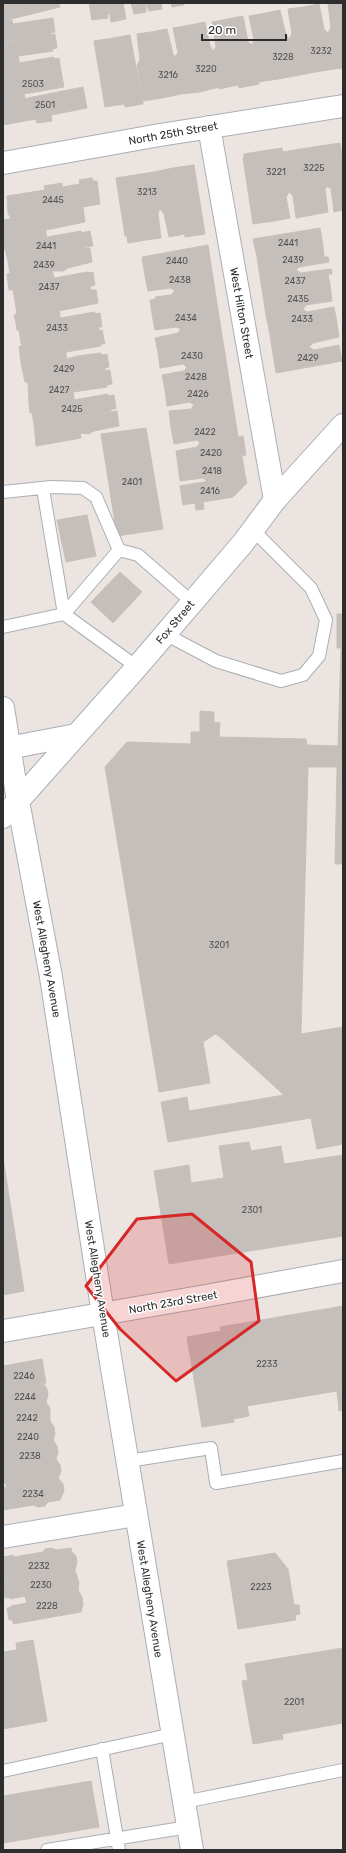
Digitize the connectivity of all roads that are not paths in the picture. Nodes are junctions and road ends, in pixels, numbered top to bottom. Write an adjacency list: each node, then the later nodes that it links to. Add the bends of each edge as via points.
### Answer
1 (343, 106): 2 (street, North 25th Street)
2 (208, 127): 3 (street, North 25th Street); 7 (street, West Hilton Street)
3 (3, 163)
4 (343, 425): 7 (street, Fox Street)
5 (43, 489): 6 (lane); 9 (lane, via 83,488 96,497); 11 (lane)
6 (3, 492)
7 (275, 500): 8 (street, Fox Street)
8 (253, 530): 10 (street, Fox Street); 13 (lane, via 311,588 326,620 318,656 304,675 281,681 216,660)
9 (119, 550): 10 (lane, via 138,555); 11 (lane)
10 (192, 602): 13 (street, Fox Street)
11 (64, 614): 12 (lane); 14 (lane)
12 (3, 627)
13 (165, 634): 14 (street, Fox Street)
14 (137, 667): 16 (street, Fox Street)
15 (3, 708): 17 (street, West Allegheny Avenue)
16 (76, 735): 17 (street); 18 (street, Fox Street)
17 (6, 749): 18 (street, West Allegheny Avenue)
18 (10, 809): 20 (street, West Allegheny Avenue, via 51,977)
19 (343, 1271): 20 (street, North 23rd Street)
20 (103, 1314): 21 (street, North 23rd Street); 22 (street, West Allegheny Avenue)
21 (3, 1331)
22 (128, 1461): 23 (lane, via 211,1448 216,1483); 24 (street, West Allegheny Avenue)
23 (343, 1461)
24 (136, 1515): 25 (street); 26 (street, West Allegheny Avenue)
25 (3, 1537)
26 (173, 1734): 27 (lane); 30 (street, West Allegheny Avenue)
27 (102, 1749): 29 (lane); 32 (lane)
28 (343, 1770): 30 (lane)
29 (3, 1771)
30 (184, 1802): 31 (street, West Allegheny Avenue)
31 (188, 1827): 32 (lane); 35 (street, West Allegheny Avenue)
32 (118, 1837): 33 (lane); 34 (lane)
33 (47, 1850)
34 (120, 1850)
35 (192, 1850)

